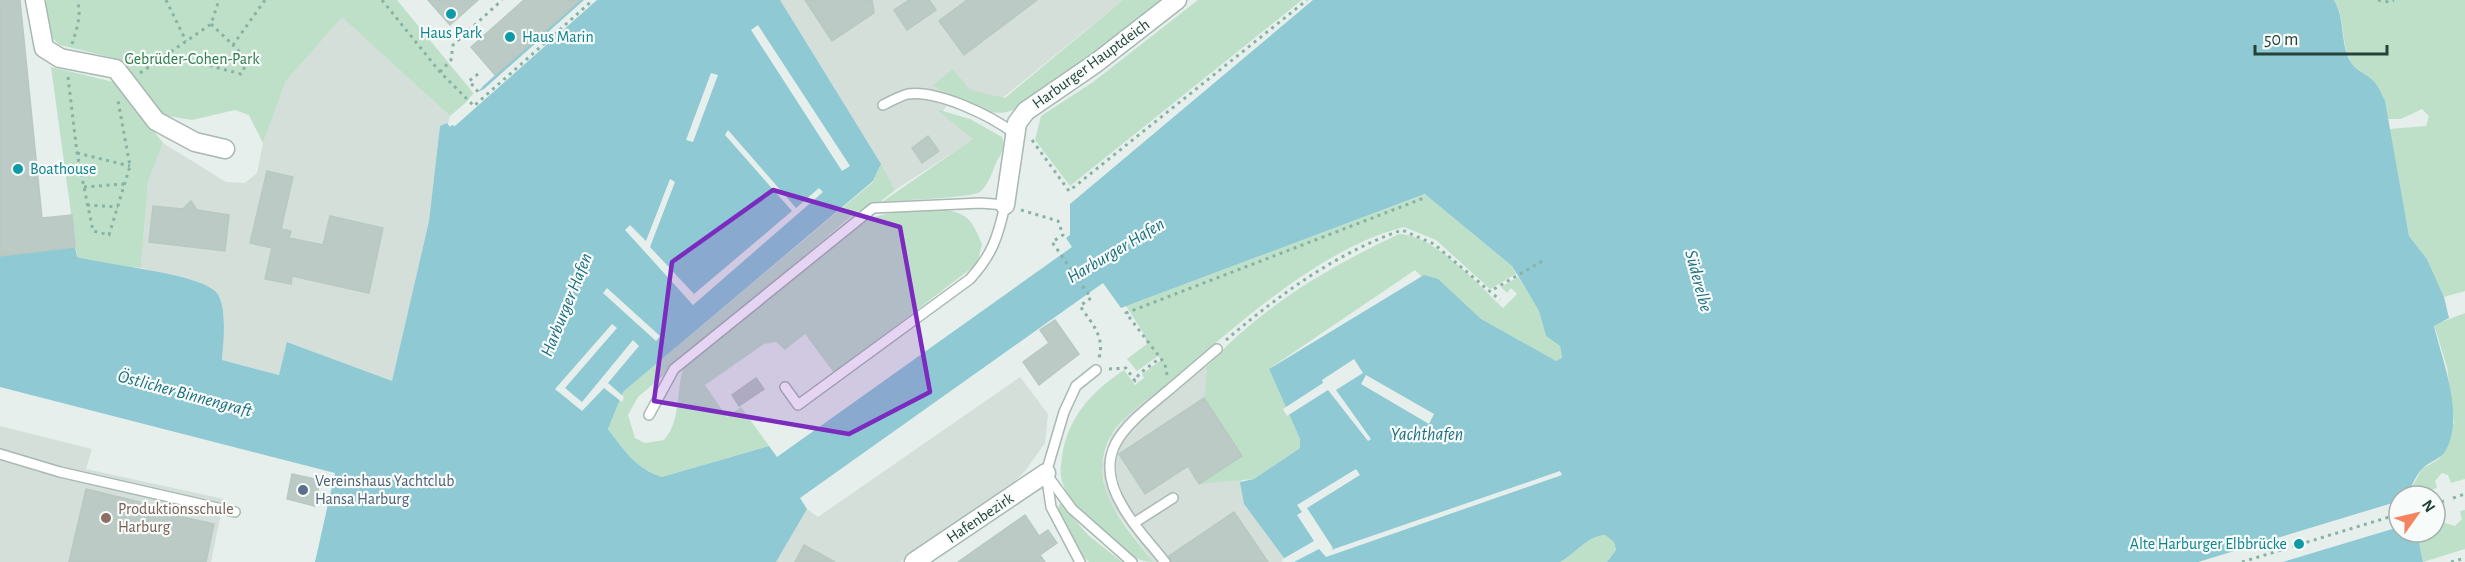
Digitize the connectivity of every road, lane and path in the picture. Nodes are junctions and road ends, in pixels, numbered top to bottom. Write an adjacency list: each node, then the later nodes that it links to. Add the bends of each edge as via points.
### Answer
1 (35, 0): 16 (street, via 44,48)
2 (77, 0): 16 (path, via 78,27)
3 (166, 0): 14 (path)
4 (219, 0): 13 (path)
5 (265, 0): 15 (path)
6 (382, 0): 20 (path)
7 (502, 0): 20 (path, via 453,45 451,60)
8 (593, 0): 20 (path, via 474,106)
9 (1176, 0): 25 (street, Harburger Hauptdeich, via 1096,63 1037,102 1017,123)
10 (1307, 0): 26 (path, via 1069,191)
11 (2378, 0): 12 (path)
12 (2394, 0)
13 (211, 24): 14 (path); 15 (path)
14 (186, 41): 18 (path)
15 (233, 45): 18 (path, via 248,60 241,74)
16 (69, 51): 22 (street, via 116,69); 28 (path)
17 (118, 54): 19 (path)
18 (166, 54): 19 (path)
19 (153, 63): 22 (path)
20 (440, 72)
21 (478, 74): 23 (path, via 470,81)
22 (127, 83): 27 (street, via 156,121 195,142); 29 (path, via 116,92)
23 (479, 93)
24 (882, 105): 25 (lane, via 907,94 926,94 984,116)
25 (1016, 134): 34 (street, Harburger Hauptdeich)
26 (1033, 142)
27 (225, 149)
28 (77, 153): 29 (path); 31 (path)
29 (130, 166): 30 (path)
30 (125, 184): 31 (path); 35 (path)
31 (84, 187): 33 (path)
32 (1424, 198): 40 (path, via 1126,313)
33 (87, 205): 35 (path); 35 (path, via 93,231 109,236)
34 (1005, 205): 41 (path, via 1058,221 1063,235 1052,242 1091,298 1080,306 1100,334 1102,347); 42 (lane, via 988,260 970,279 798,405); 44 (lane, via 873,207 674,369)
35 (118, 207)
36 (1544, 260): 37 (path)
37 (1494, 289)
38 (1500, 300): 39 (path, via 1434,244 1402,230 1319,270 1262,309)
39 (1216, 349): 43 (lane)
40 (1161, 358): 41 (path, via 1139,374 1136,381 1126,368); 43 (path)
41 (1096, 370): 46 (lane, via 1076,386)
42 (785, 387)
43 (1170, 388): 52 (lane, via 1131,420 1110,453 1114,490)
44 (649, 415)
45 (0, 454): 50 (lane, via 60,472)
46 (1046, 474): 54 (street, Hafenbezirk); 55 (lane, via 1051,507); 56 (lane, via 1072,509)
47 (2465, 494): 49 (path)
48 (1173, 498): 52 (lane)
49 (2452, 498)
50 (235, 512)
51 (2387, 518): 58 (path)
52 (1134, 523): 57 (lane)
53 (2465, 558): 59 (path)
54 (914, 562)
55 (1080, 562)
56 (1132, 562)
57 (1165, 562)
58 (2242, 562)
59 (2451, 562)

